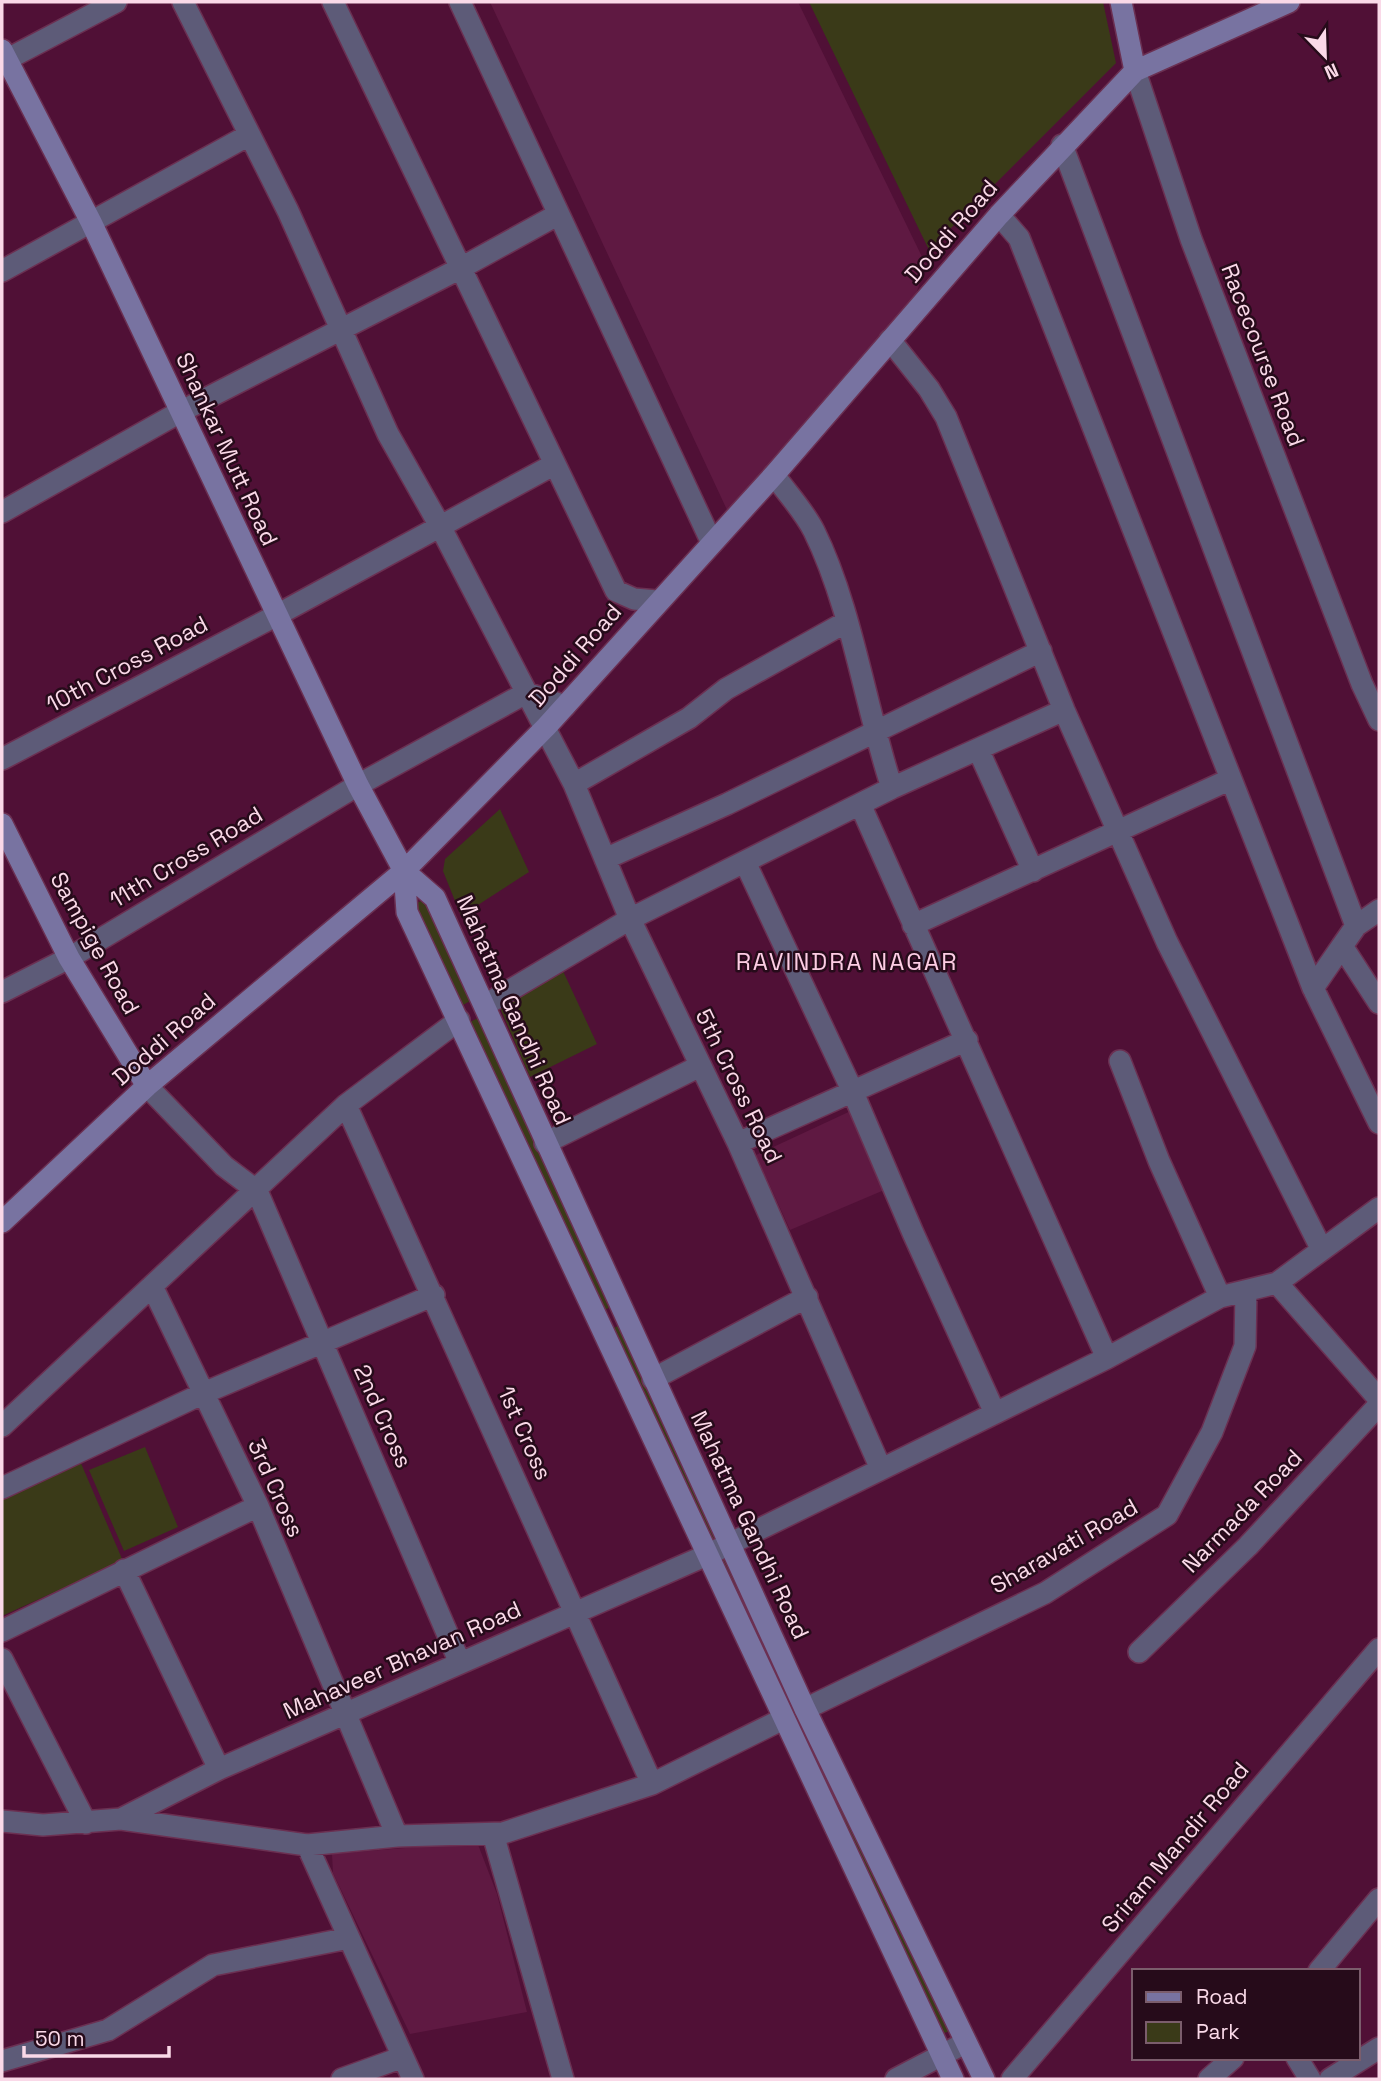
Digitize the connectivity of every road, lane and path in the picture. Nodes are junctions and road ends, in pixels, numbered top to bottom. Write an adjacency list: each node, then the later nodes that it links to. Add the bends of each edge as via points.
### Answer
1 (116, 2): 7 (street)
2 (183, 2): 9 (street, 5th Cross Road)
3 (333, 2): 14 (street)
4 (460, 2): 11 (street)
5 (1121, 2): 8 (street, Racecourse Road)
6 (1289, 2): 8 (street)
7 (3, 57): 13 (street, Shankar Mutt Road)
8 (1135, 71): 10 (street, Doddi Road); 31 (street, Racecourse Road, via 1191,239)
9 (249, 135): 13 (street); 16 (street, 5th Cross Road, via 288,211)
10 (1062, 145): 12 (street, Doddi Road); 50 (street)
11 (557, 215): 14 (street); 23 (street)
12 (999, 215): 17 (street, Doddi Road); 36 (street, via 1019,238)
13 (90, 222): 15 (street); 18 (street, Shankar Mutt Road)
14 (459, 269): 16 (street); 19 (street)
15 (2, 271)
16 (339, 331): 18 (street); 22 (street, 5th Cross Road, via 388,434)
17 (890, 341): 20 (street, Doddi Road); 27 (street, via 929,388 946,417)
18 (180, 412): 21 (street); 25 (street, Shankar Mutt Road)
19 (555, 464): 22 (street, 10th Cross Road); 24 (street, via 616,591 634,599)
20 (774, 475): 23 (street, Doddi Road); 26 (street, via 813,530)
21 (2, 512)
22 (440, 526): 25 (street, 10th Cross Road); 28 (street, 5th Cross Road)
23 (712, 543): 24 (street, Doddi Road)
24 (657, 601): 29 (street, Doddi Road)
25 (277, 615): 35 (street, 10th Cross Road); 37 (street, Shankar Mutt Road)
26 (846, 622): 33 (street); 38 (street, via 726,689 689,718)
27 (1041, 651): 30 (street); 33 (street)
28 (526, 693): 29 (street); 32 (street, 5th Cross Road); 37 (street, 11th Cross Road)
29 (565, 706): 32 (street, Doddi Road)
30 (1064, 710): 34 (street); 42 (street)
31 (1379, 720)
32 (547, 727): 38 (street, 5th Cross Road); 46 (street, Doddi Road)
33 (874, 733): 39 (street); 43 (street)
34 (978, 749): 39 (street); 45 (street)
35 (2, 759)
36 (1231, 779): 42 (street); 53 (street)
37 (358, 785): 46 (street, Shankar Mutt Road); 52 (street, 11th Cross Road)
38 (574, 785): 43 (street, 5th Cross Road)
39 (892, 788): 40 (street)
40 (860, 804): 44 (street); 49 (street)
41 (2, 824): 52 (street, Sampige Road)
42 (1118, 833): 45 (street); 70 (street, via 1167,942)
43 (605, 859): 48 (street, 5th Cross Road)
44 (745, 862): 48 (street); 62 (street)
45 (1033, 871): 49 (street)
46 (404, 872): 56 (street, Mahatma Gandhi Road, via 435,898); 57 (street, via 407,912); 61 (street, Doddi Road)
47 (1379, 910): 50 (street)
48 (630, 919): 56 (street); 60 (street, 5th Cross Road)
49 (914, 925): 58 (street)
50 (1356, 926): 51 (street)
51 (1342, 946): 53 (street); 55 (street)
52 (69, 958): 54 (street, 11th Cross Road); 61 (street, Sampige Road)
53 (1313, 988): 64 (street)
54 (2, 992)
55 (1379, 1003)
56 (485, 1005): 57 (street); 65 (street, Mahatma Gandhi Road)
57 (459, 1020): 63 (street); 78 (street)
58 (967, 1040): 62 (street); 80 (street)
59 (1120, 1061): 76 (street)
60 (701, 1066): 65 (street); 66 (street, 5th Cross Road)
61 (148, 1086): 67 (street, via 224,1166); 69 (street, Doddi Road)
62 (852, 1090): 66 (street); 85 (street)
63 (346, 1105): 67 (street); 74 (street, 1st Cross)
64 (1379, 1123)
65 (545, 1143): 77 (street, Mahatma Gandhi Road)
66 (738, 1143): 75 (street, 5th Cross Road)
67 (257, 1191): 72 (street); 79 (street, 2nd Cross)
68 (1379, 1208): 70 (street)
69 (2, 1222)
70 (1322, 1250): 71 (street)
71 (1277, 1283): 73 (street, Mahaveer Bhavan Road); 83 (street)
72 (152, 1286): 82 (street, 3rd Cross); 86 (street)
73 (1246, 1291): 76 (street, Mahaveer Bhavan Road); 99 (street, Sharavati Road, via 1245,1346 1212,1432 1167,1515 1045,1593)
74 (434, 1295): 79 (street); 93 (street, 1st Cross)
75 (807, 1297): 81 (street); 87 (street, 5th Cross Road)
76 (1220, 1297): 80 (street, Mahaveer Bhavan Road)
77 (623, 1312): 78 (street); 81 (street, Mahatma Gandhi Road)
78 (598, 1321): 91 (street)
79 (322, 1343): 82 (street); 98 (street, 2nd Cross)
80 (1107, 1358): 85 (street, Mahaveer Bhavan Road)
81 (653, 1378): 90 (street, Mahatma Gandhi Road)
82 (204, 1393): 88 (street); 89 (street, 3rd Cross)
83 (1379, 1399)
84 (1379, 1405): 96 (street, Narmada Road, via 1248,1546)
85 (994, 1411): 87 (street, Mahaveer Bhavan Road)
86 (2, 1426)
87 (881, 1469): 90 (street, Mahaveer Bhavan Road)
88 (2, 1488)
89 (258, 1506): 92 (street); 100 (street, 3rd Cross)
90 (731, 1544): 91 (street, Mahaveer Bhavan Road); 99 (street, Mahatma Gandhi Road)
91 (708, 1555): 93 (street, Mahaveer Bhavan Road); 101 (street)
92 (124, 1570): 94 (street); 102 (street)
93 (577, 1612): 98 (street, Mahaveer Bhavan Road); 103 (street, 1st Cross)
94 (2, 1631)
95 (1379, 1650): 126 (street, Sriram Mandir Road)
96 (1139, 1652)
97 (2, 1659): 106 (street)
98 (460, 1663): 100 (street, Mahaveer Bhavan Road)
99 (806, 1709): 101 (street); 113 (street, Mahatma Gandhi Road)
100 (344, 1714): 102 (street, Mahaveer Bhavan Road); 108 (street, 3rd Cross)
101 (783, 1719): 103 (street); 116 (street)
102 (219, 1769): 104 (street, Mahaveer Bhavan Road)
103 (652, 1784): 107 (street)
104 (121, 1819): 106 (street); 109 (street)
105 (2, 1821): 106 (street)
106 (86, 1823)
107 (493, 1834): 108 (street); 122 (street)
108 (397, 1836): 109 (street)
109 (307, 1845): 111 (street)
110 (1379, 1899): 112 (street)
111 (349, 1938): 115 (street); 117 (street, via 213,1965 108,2030)
112 (1321, 1969)
113 (965, 2043): 116 (street); 125 (street, Mahatma Gandhi Road)
114 (1379, 2048): 129 (street)
115 (403, 2057): 120 (street); 121 (street)
116 (941, 2057): 123 (street); 124 (street)
117 (2, 2060)
118 (1231, 2060): 127 (street)
119 (1298, 2060): 128 (street)
120 (342, 2079)
121 (413, 2079)
122 (563, 2079)
123 (896, 2079)
124 (953, 2079)
125 (984, 2079)
126 (1012, 2079)
127 (1209, 2079)
128 (1310, 2079)
129 (1331, 2079)

